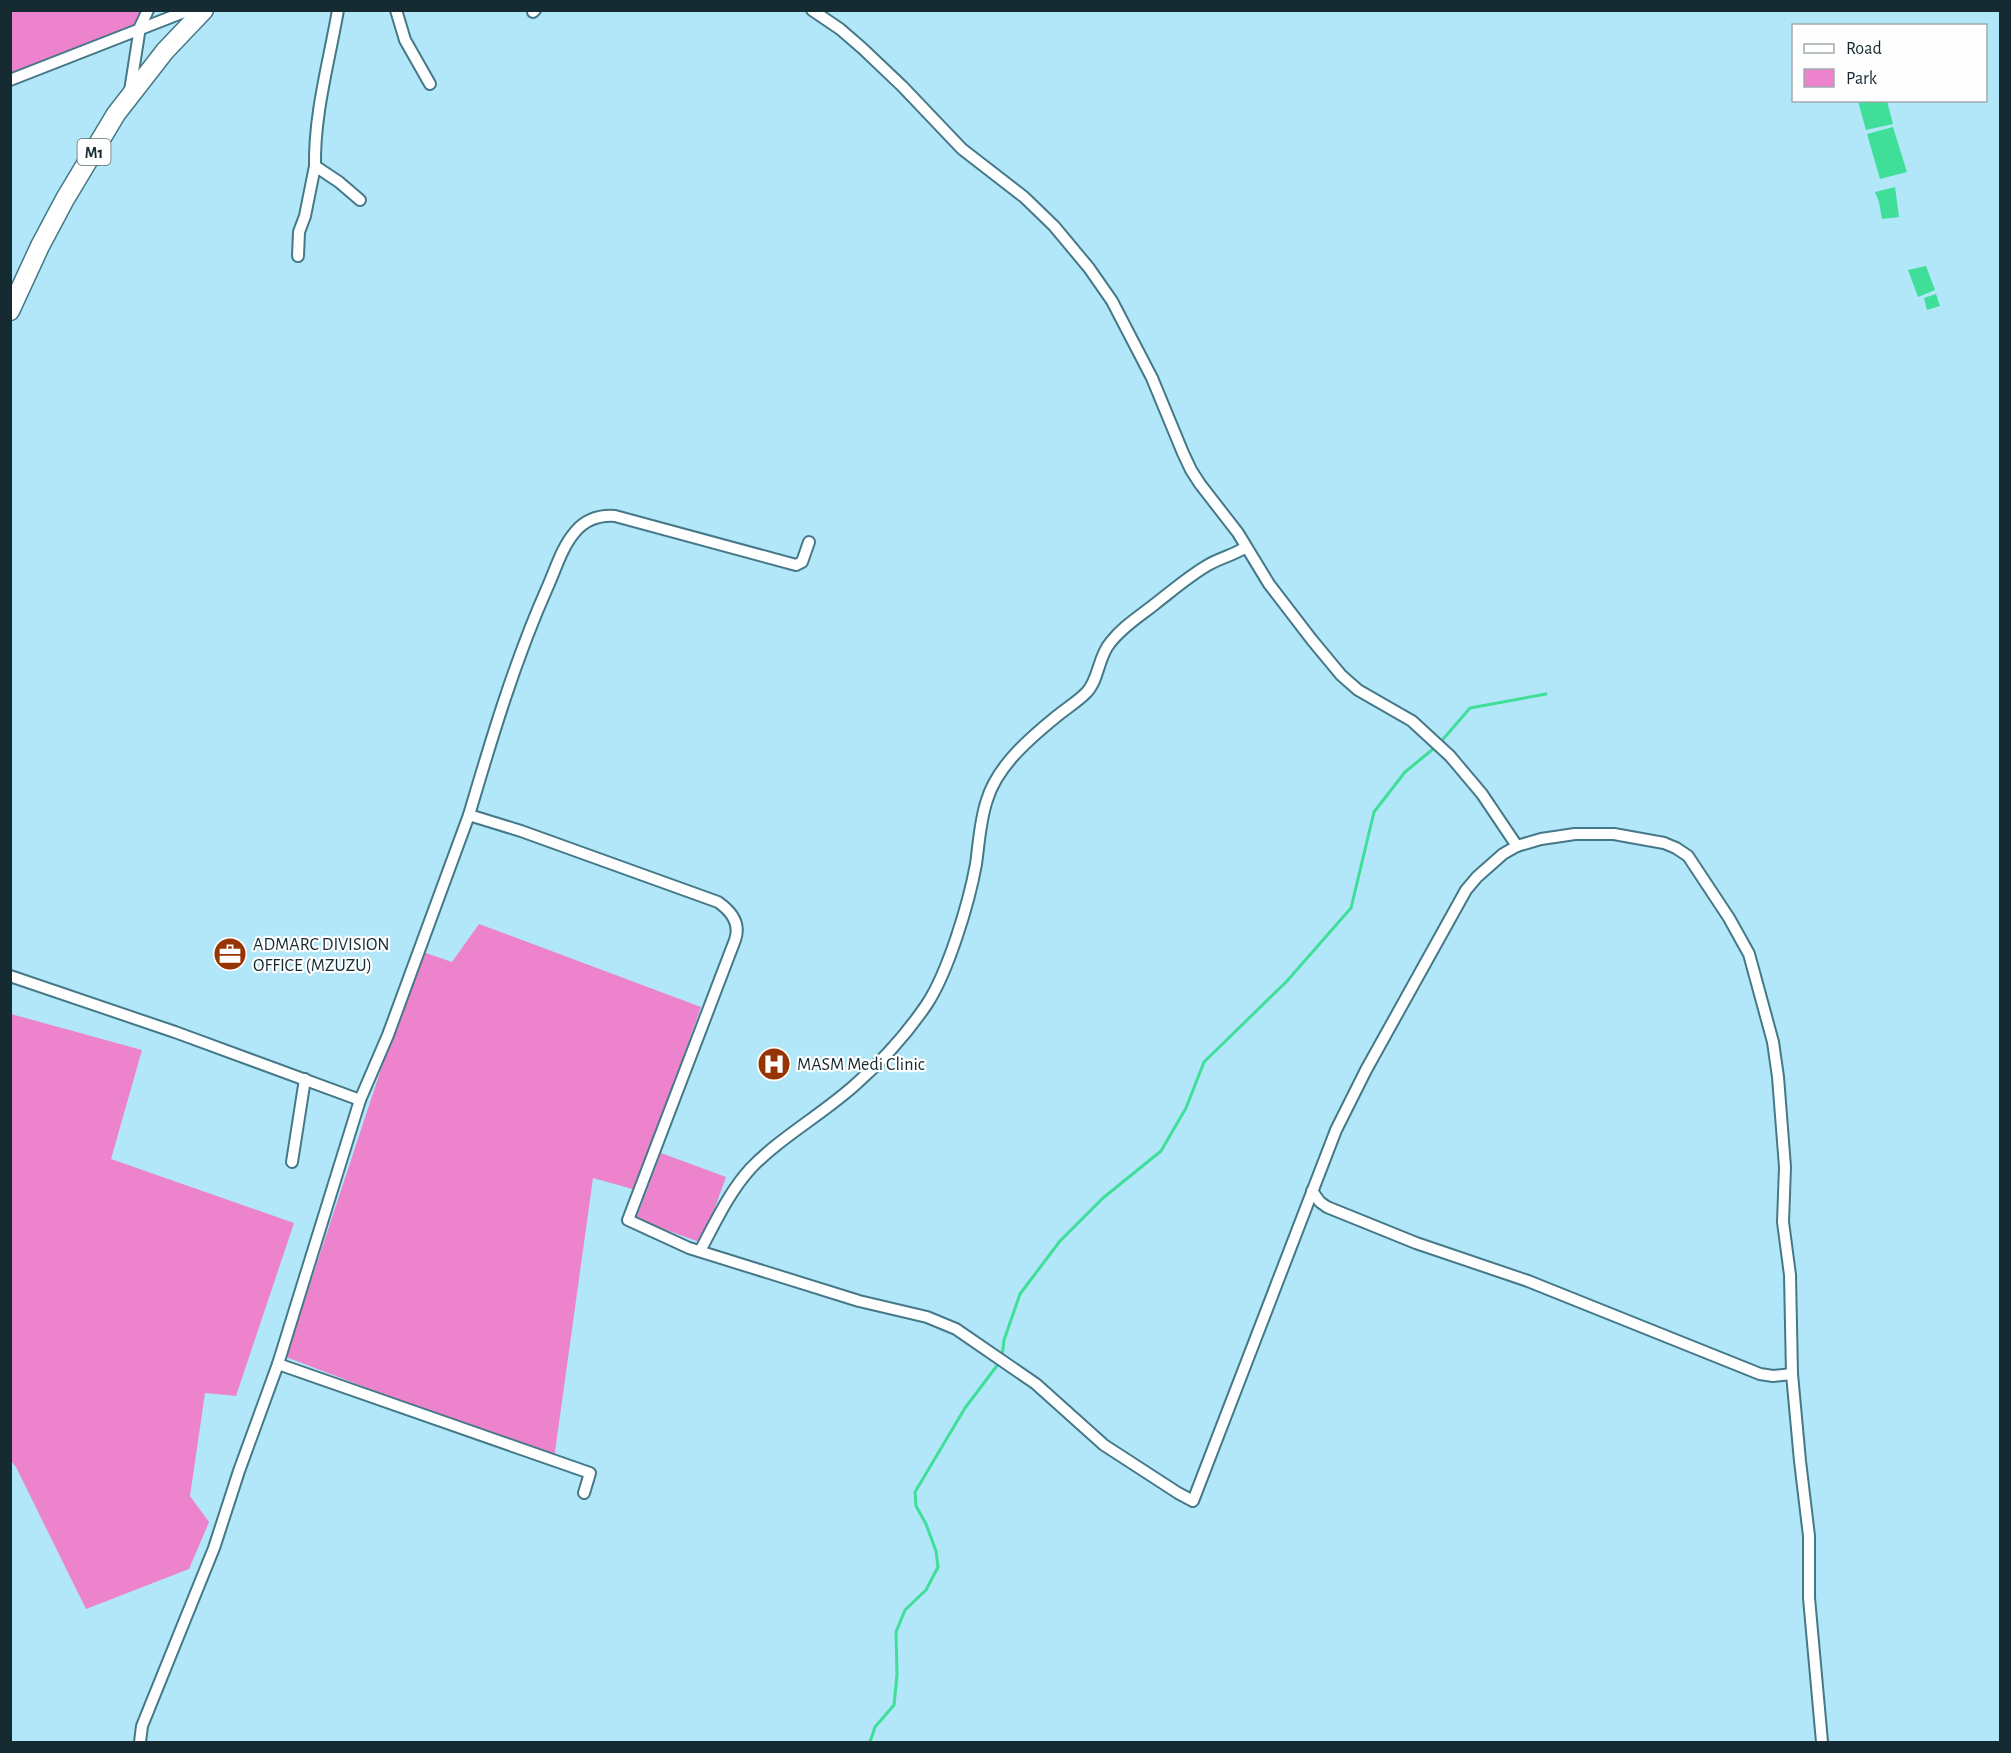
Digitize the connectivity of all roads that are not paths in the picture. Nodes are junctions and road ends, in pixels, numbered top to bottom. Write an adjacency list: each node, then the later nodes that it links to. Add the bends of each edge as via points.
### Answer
1 (148, 10): 7 (street)
2 (189, 10): 7 (street)
3 (204, 10): 10 (highway, M1, via 165,51)
4 (338, 10): 11 (street, via 319,117)
5 (396, 10): 9 (street, via 405,40)
6 (812, 10): 16 (street, via 862,48 962,149 1045,216 1089,268 1112,301 1148,369 1191,470)
7 (140, 30): 8 (street); 10 (street)
8 (10, 80)
9 (430, 84)
10 (129, 98): 14 (highway, M1, via 66,199)
11 (315, 166): 12 (street); 13 (street, via 299,232)
12 (360, 200)
13 (298, 256)
14 (10, 311)
15 (809, 542): 17 (street, via 802,562 796,565 615,516 600,516 582,525 569,540 533,620 499,714)
16 (1245, 547): 18 (street, via 1341,675 1358,690 1412,721 1450,756); 24 (street, via 1189,578 1122,629 1108,644 1088,691 1003,769 986,802 975,867 958,930 928,1002 856,1084 752,1168 726,1202)
17 (470, 815): 21 (street); 24 (street, via 718,902 734,919 735,940 628,1220)
18 (1517, 846): 23 (street, via 1490,864 1466,890 1355,1091); 26 (street, via 1575,834 1614,834 1664,843 1688,856 1741,937 1753,963 1776,1064 1784,1152 1783,1222 1790,1275)
19 (10, 976): 20 (street)
20 (305, 1079): 21 (street); 22 (street)
21 (360, 1100): 25 (street)
22 (292, 1162)
23 (1312, 1191): 24 (street, via 1193,1501 1104,1445 1036,1384 956,1329 927,1317 849,1298); 26 (street, via 1327,1207 1416,1244 1528,1281 1760,1374)
24 (700, 1251)
25 (278, 1364): 27 (street, via 590,1473); 28 (street, via 214,1548 142,1726)
26 (1792, 1374): 29 (street, via 1809,1536 1809,1598)
27 (584, 1493)
28 (140, 1743)
29 (1821, 1743)

